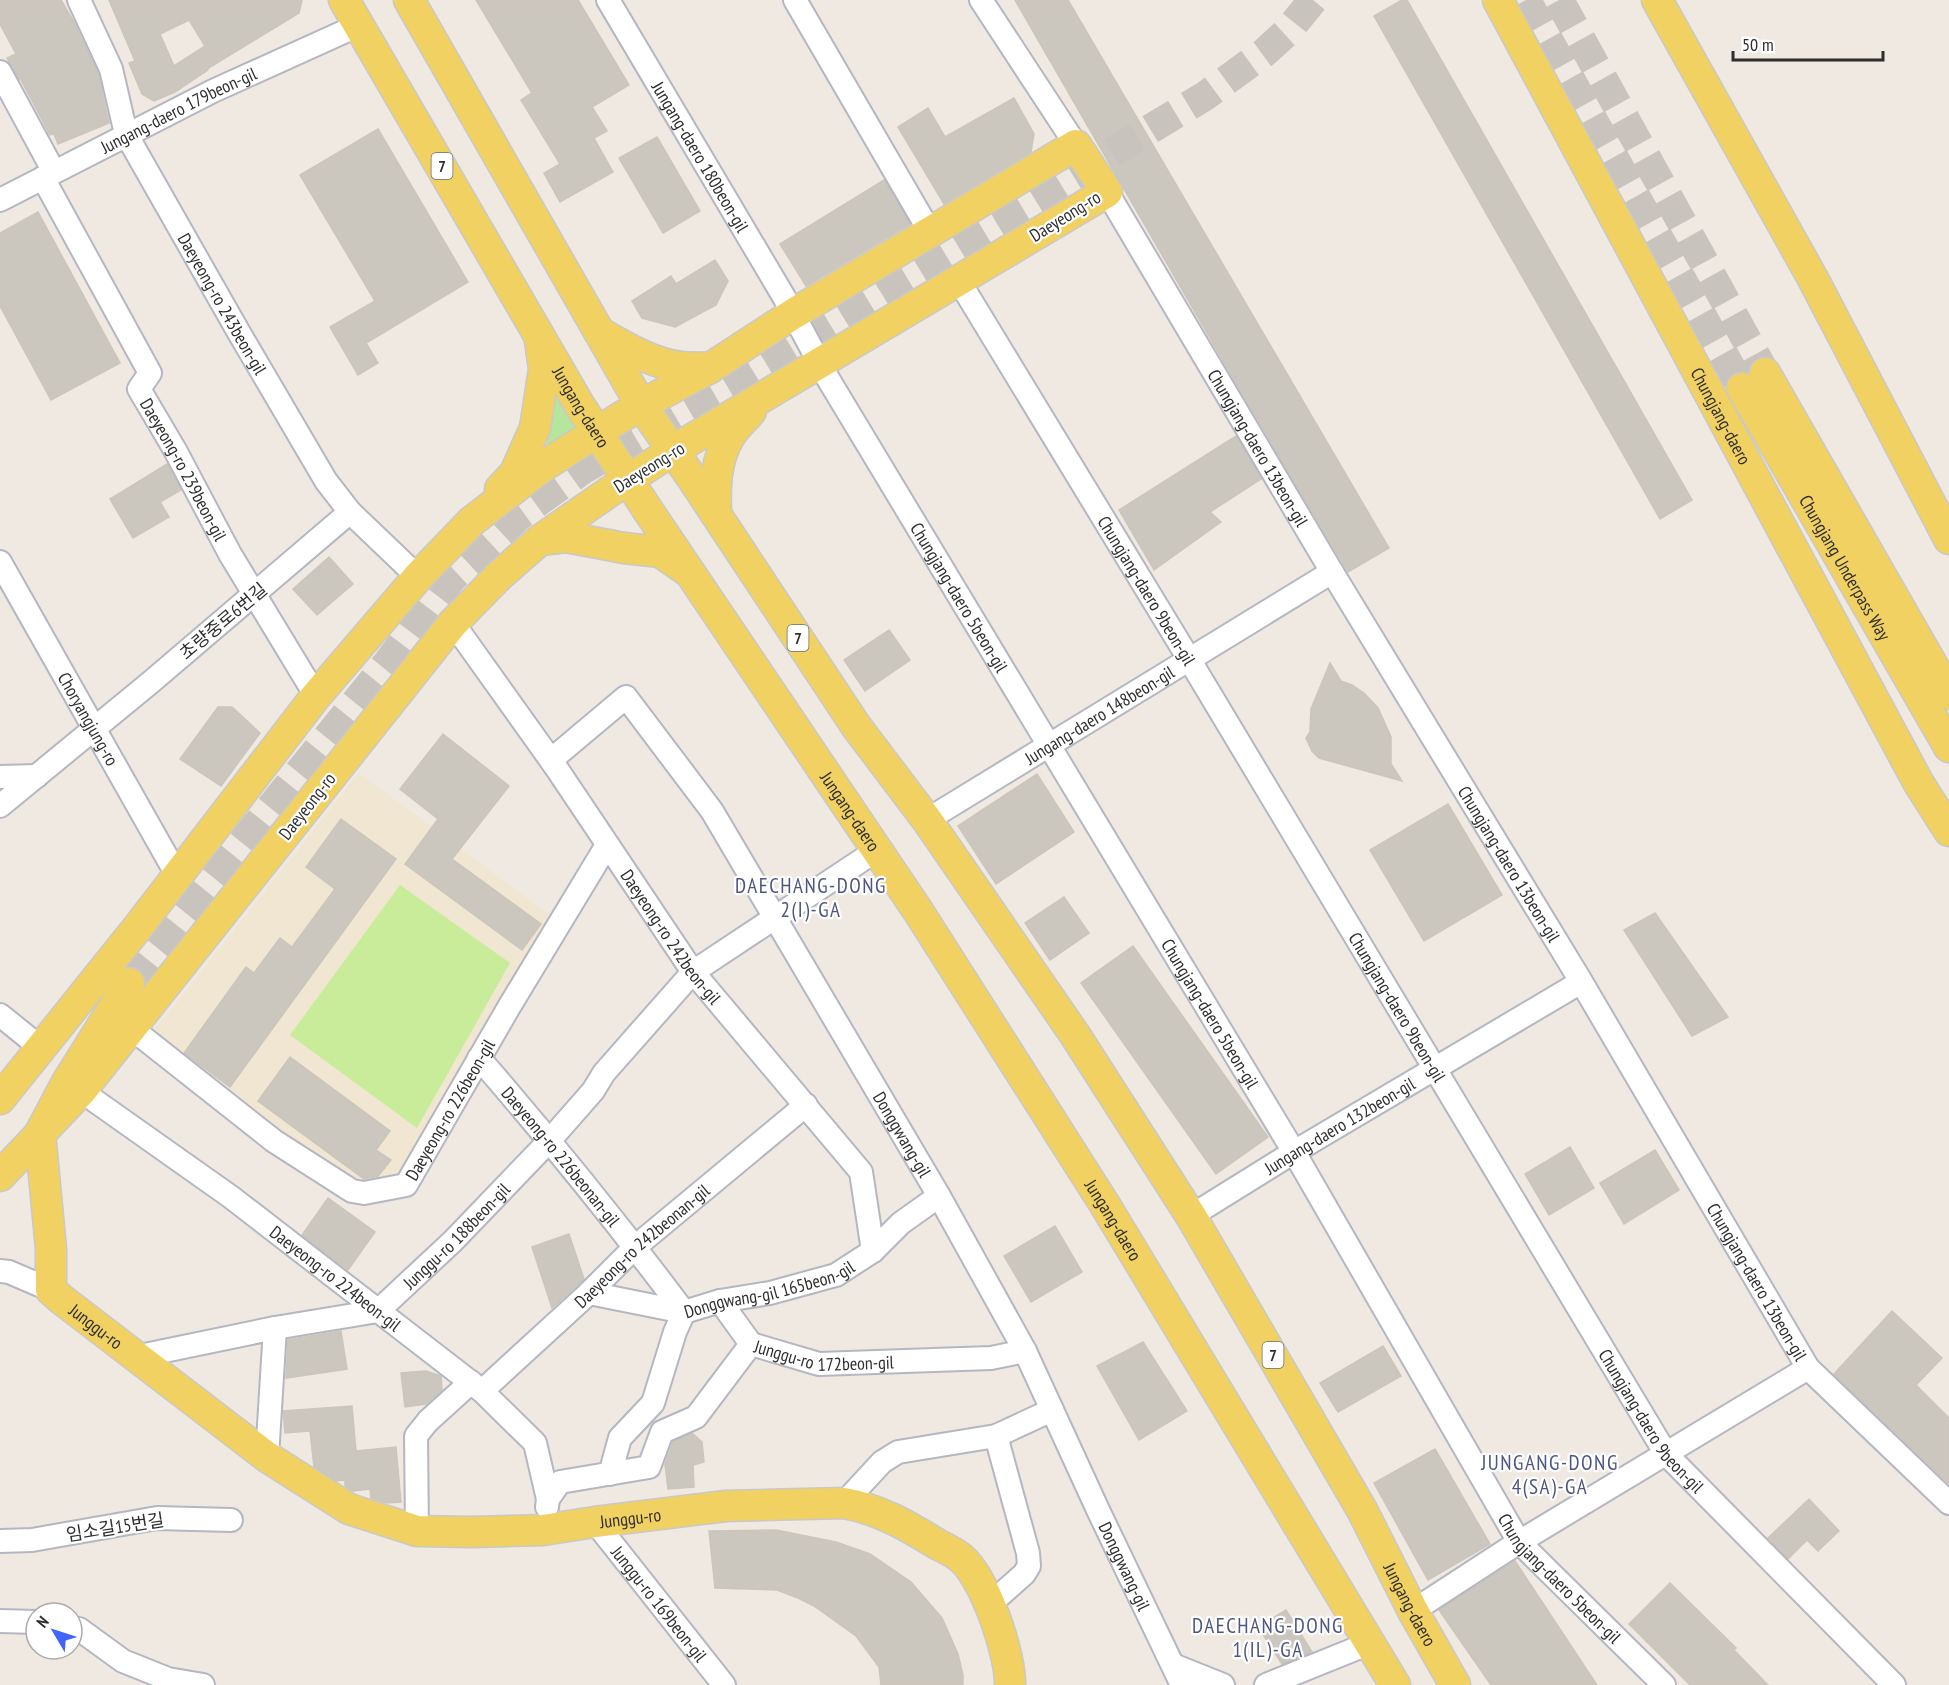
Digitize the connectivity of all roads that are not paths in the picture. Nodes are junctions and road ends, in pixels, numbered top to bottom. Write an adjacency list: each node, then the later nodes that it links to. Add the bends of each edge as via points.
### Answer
1 (79, 0): 11 (street, Daeyeong-ro 243beon-gil, via 111,69)
2 (344, 0): 9 (main road, Jungang-daero / 7)
3 (409, 0): 20 (main road, Jungang-daero / 7)
4 (608, 0): 18 (street, Jungang-daero 180beon-gil)
5 (795, 0): 16 (street)
6 (981, 0): 12 (street)
7 (1498, 0): 50 (main road, Chungjang-daero, via 1918,782)
8 (1657, 0): 31 (main road, via 1812,277)
9 (359, 26): 11 (street, Jungang-daero 179beon-gil); 19 (main road, Jungang-daero / 7)
10 (0, 72): 13 (street)
11 (126, 134): 13 (street, Jungang-daero 179beon-gil); 28 (street, Daeyeong-ro 243beon-gil, via 326,480)
12 (1076, 145): 14 (main road, Daeyeong-ro); 16 (main road)
13 (49, 175): 15 (street, Jungang-daero 179beon-gil); 37 (street, Daeyeong-ro 239beon-gil, via 150,373 139,389)
14 (1107, 192): 17 (main road, Daeyeong-ro); 34 (street, Chungjang-daero 13beon-gil)
15 (0, 200)
16 (930, 232): 18 (main road)
17 (958, 281): 21 (main road, Daeyeong-ro); 39 (street, Chungjang-daero 9beon-gil)
18 (793, 314): 21 (street, Chungjang-daero 5beon-gil); 22 (main road)
19 (539, 332): 25 (main road, Jungang-daero / 7); 30 (main road, via 544,369 535,428 515,473)
20 (598, 332): 22 (main road, via 628,350 680,367); 24 (main road, Jungang-daero / 7)
21 (820, 364): 23 (main road, Daeyeong-ro); 43 (street, Chungjang-daero 5beon-gil)
22 (710, 368): 24 (main road)
23 (761, 400): 26 (main road, Daeyeong-ro); 29 (main road, via 730,436 718,466)
24 (641, 405): 25 (main road); 26 (main road, Jungang-daero / 7)
25 (597, 432): 27 (main road, Jungang-daero / 7); 30 (main road, via 545,465)
26 (672, 451): 27 (main road, Daeyeong-ro); 29 (main road, Jungang-daero / 7)
27 (628, 480): 32 (main road, Daeyeong-ro); 35 (main road, Jungang-daero / 7)
28 (350, 512): 36 (street, Daeyeong-ro 243beon-gil); 37 (street, 초량중로6번길)
29 (716, 514): 49 (main road, Jungang-daero / 7, via 856,726)
30 (472, 521): 36 (main road)
31 (1949, 539)
32 (540, 540): 35 (main road, via 566,537 660,552); 38 (main road, Daeyeong-ro)
33 (0, 562): 42 (street, Choryangjung-ro)
34 (1332, 572): 39 (street, Jungang-daero 148beon-gil); 56 (street, Chungjang-daero 13beon-gil)
35 (690, 573): 52 (main road, Jungang-daero / 7)
36 (418, 577): 41 (main road)
37 (254, 595): 41 (street, Daeyeong-ro 239beon-gil); 42 (street, 초량중로6번길)
38 (453, 623): 45 (street, Daeyeong-ro 242beon-gil); 58 (main road, Daeyeong-ro)
39 (1189, 659): 43 (street, Jungang-daero 148beon-gil); 61 (street, Chungjang-daero 9beon-gil)
40 (1949, 694): 44 (main road, Chungjang Underpass Way, via 1753,381)
41 (316, 696): 53 (main road)
42 (95, 730): 46 (street, 초량중로6번길); 53 (street, Choryangjung-ro)
43 (1049, 745): 49 (street, Jungang-daero 148beon-gil); 67 (street, Chungjang-daero 5beon-gil)
44 (1949, 747)
45 (551, 760): 51 (street, Daeyeong-ro 242beon-gil); 54 (street, Donggwang-gil, via 626,697 712,811)
46 (37, 776): 47 (street); 48 (street, 초량중로6번길)
47 (0, 777)
48 (0, 806)
49 (927, 820): 70 (main road, Jungang-daero / 7, via 1075,1035)
50 (1949, 831)
51 (607, 845): 55 (street, Daeyeong-ro 242beon-gil); 60 (street, Daeyeong-ro 226beon-gil)
52 (877, 850): 54 (street, Junggu-ro 188beon-gil); 104 (main road, Jungang-daero / 7, via 1105,1204)
53 (177, 875): 59 (main road)
54 (774, 918): 55 (street, Junggu-ro 188beon-gil); 69 (street, Donggwang-gil)
55 (693, 972): 64 (street, Daeyeong-ro 242beon-gil); 66 (street, Junggu-ro 188beon-gil)
56 (1581, 982): 61 (street, Jungang-daero 132beon-gil); 83 (street, Chungjang-daero 13beon-gil)
57 (0, 1015): 59 (street)
58 (131, 1028): 60 (street, Daeyeong-ro 226beon-gil, via 274,1141 352,1191 406,1185); 62 (main road, Daeyeong-ro)
59 (41, 1048): 63 (main road)
60 (479, 1058): 66 (street, Daeyeong-ro 226beonan-gil)
61 (1434, 1069): 67 (street, Jungang-daero 132beon-gil); 87 (street, Chungjang-daero 9beon-gil)
62 (81, 1091): 65 (main road, Daeyeong-ro); 77 (street, Daeyeong-ro 224beon-gil, via 231,1197)
63 (0, 1099): 65 (main road, via 129,983)
64 (806, 1105): 71 (street, Daeyeong-ro 242beonan-gil); 72 (street, Daeyeong-ro 242beon-gil, via 861,1172)
65 (40, 1133): 68 (main road, Daeyeong-ro); 74 (main road, Junggu-ro)
66 (550, 1140): 71 (street, Daeyeong-ro 226beonan-gil); 77 (street, Junggu-ro 188beon-gil, via 453,1241)
67 (1294, 1152): 70 (street, Jungang-daero 132beon-gil); 98 (street, Chungjang-daero 5beon-gil)
68 (0, 1176)
69 (939, 1196): 72 (street, Donggwang-gil 165beon-gil, via 901,1223); 81 (street, Donggwang-gil)
70 (1191, 1216): 100 (main road, Jungang-daero / 7, via 1362,1510)
71 (635, 1247): 75 (street, Daeyeong-ro 242beonan-gil); 78 (street, Daeyeong-ro 226beonan-gil)
72 (873, 1251): 76 (street, Donggwang-gil 165beon-gil, via 836,1275 770,1293)
73 (0, 1270): 74 (street)
74 (51, 1290): 82 (main road, Junggu-ro)
75 (589, 1293): 78 (street); 84 (street, Daeyeong-ro 242beonan-gil)
76 (720, 1300): 78 (street, Donggwang-gil 165beon-gil); 80 (street)
77 (378, 1311): 79 (street); 84 (street, Daeyeong-ro 224beon-gil)
78 (684, 1312): 89 (street, Donggwang-gil 165beon-gil, via 653,1403 620,1438)
79 (275, 1328): 82 (street); 88 (street)
80 (750, 1344): 81 (street, Junggu-ro 172beon-gil, via 819,1364 991,1358); 89 (street, Junggu-ro 172beon-gil, via 696,1417 662,1432 649,1467)
81 (1025, 1350): 85 (street, Donggwang-gil)
82 (135, 1357): 88 (main road, Junggu-ro)
83 (1808, 1368): 87 (street); 92 (street, Chungjang-daero 13beon-gil)
84 (476, 1386): 90 (street, Daeyeong-ro 224beon-gil, via 535,1443); 96 (street, via 428,1421 416,1436)
85 (1052, 1410): 86 (street); 105 (street, Donggwang-gil)
86 (996, 1436): 91 (street, via 898,1452 882,1462); 99 (street, via 1029,1566)
87 (1666, 1454): 98 (street); 114 (street, Chungjang-daero 9beon-gil)
88 (267, 1457): 96 (main road, Junggu-ro, via 349,1509)
89 (610, 1474): 90 (street, Junggu-ro 172beon-gil, via 560,1482)
90 (548, 1499): 95 (street)
91 (844, 1503): 94 (main road, Junggu-ro, via 726,1506); 99 (main road, Junggu-ro, via 863,1506 903,1523 962,1559 984,1589)
92 (1949, 1503)
93 (231, 1520): 97 (street, 임소길15번길, via 157,1518 32,1540)
94 (595, 1522): 95 (main road, Junggu-ro); 107 (street, Junggu-ro 169beon-gil)
95 (543, 1530): 96 (main road, Junggu-ro)
96 (417, 1531)
97 (0, 1541)
98 (1519, 1542): 100 (street); 113 (street, Chungjang-daero 5beon-gil)
99 (990, 1605): 108 (main road, Junggu-ro, via 1011,1670)
100 (1413, 1611): 112 (main road, Jungang-daero / 7)
101 (0, 1621): 102 (street)
102 (24, 1622)
103 (84, 1633): 106 (street, via 123,1661 168,1679)
104 (1370, 1643): 110 (street); 111 (main road, Jungang-daero / 7)
105 (1178, 1675): 109 (street)
106 (203, 1685)
107 (724, 1685)
108 (1010, 1685)
109 (1223, 1685)
110 (1266, 1685)
111 (1395, 1685)
112 (1455, 1685)
113 (1664, 1685)
114 (1894, 1685)

